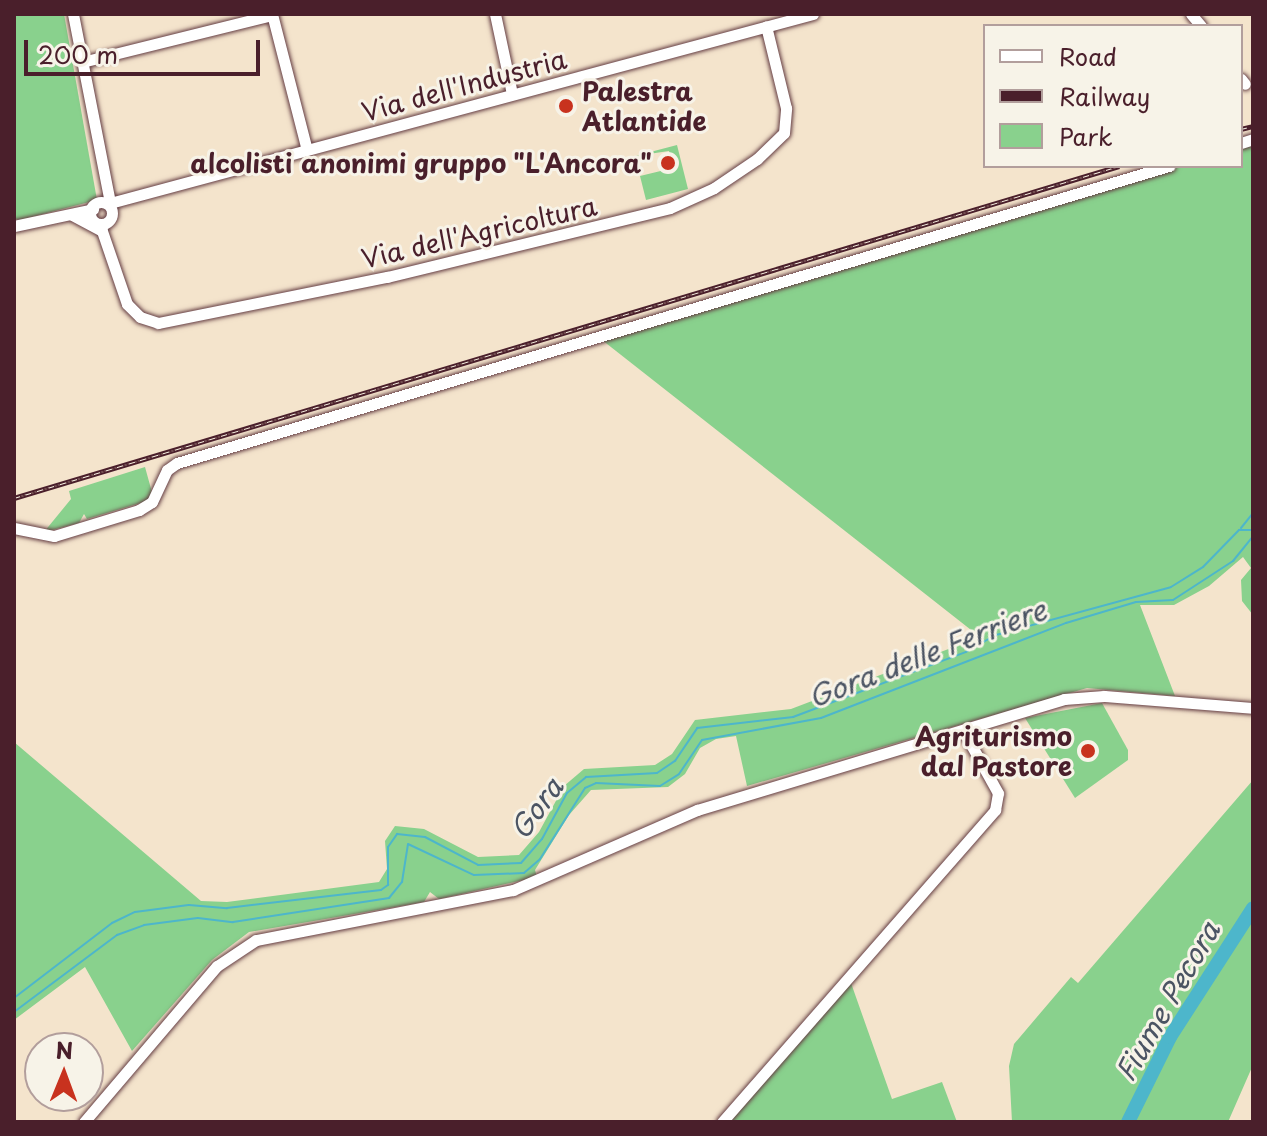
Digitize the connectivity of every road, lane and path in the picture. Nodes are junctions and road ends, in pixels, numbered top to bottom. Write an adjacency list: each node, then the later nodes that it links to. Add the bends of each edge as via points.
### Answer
1 (73, 14): 6 (street)
2 (272, 14): 6 (street); 8 (street)
3 (495, 14): 7 (street)
4 (813, 14): 5 (street, Via dell'Industria)
5 (766, 26): 7 (street, Via dell'Industria); 14 (street, Via dell'Agricoltura, via 786,108 784,133 714,188 670,208 387,277 158,323 140,317 127,304)
6 (82, 62): 10 (street)
7 (512, 94): 8 (street, Via dell'Industria)
8 (307, 150): 10 (street, Via dell'Industria)
9 (1162, 168): 15 (street, via 177,463 167,470 152,502 139,510 54,536)
10 (105, 210): 11 (street, Via dell'Industria); 12 (street, via 90,216); 14 (street, Via dell'Agricoltura)
11 (72, 215): 12 (street); 13 (street, Via dell'Industria)
12 (95, 224): 14 (street, Via dell'Agricoltura)
13 (14, 226)
14 (108, 239)
15 (14, 528)
16 (1253, 708): 17 (street, via 1076,697)
17 (963, 730): 18 (street, via 697,810 513,890 256,940 217,966); 19 (street, via 998,793 995,810)
18 (84, 1122)
19 (722, 1122)

